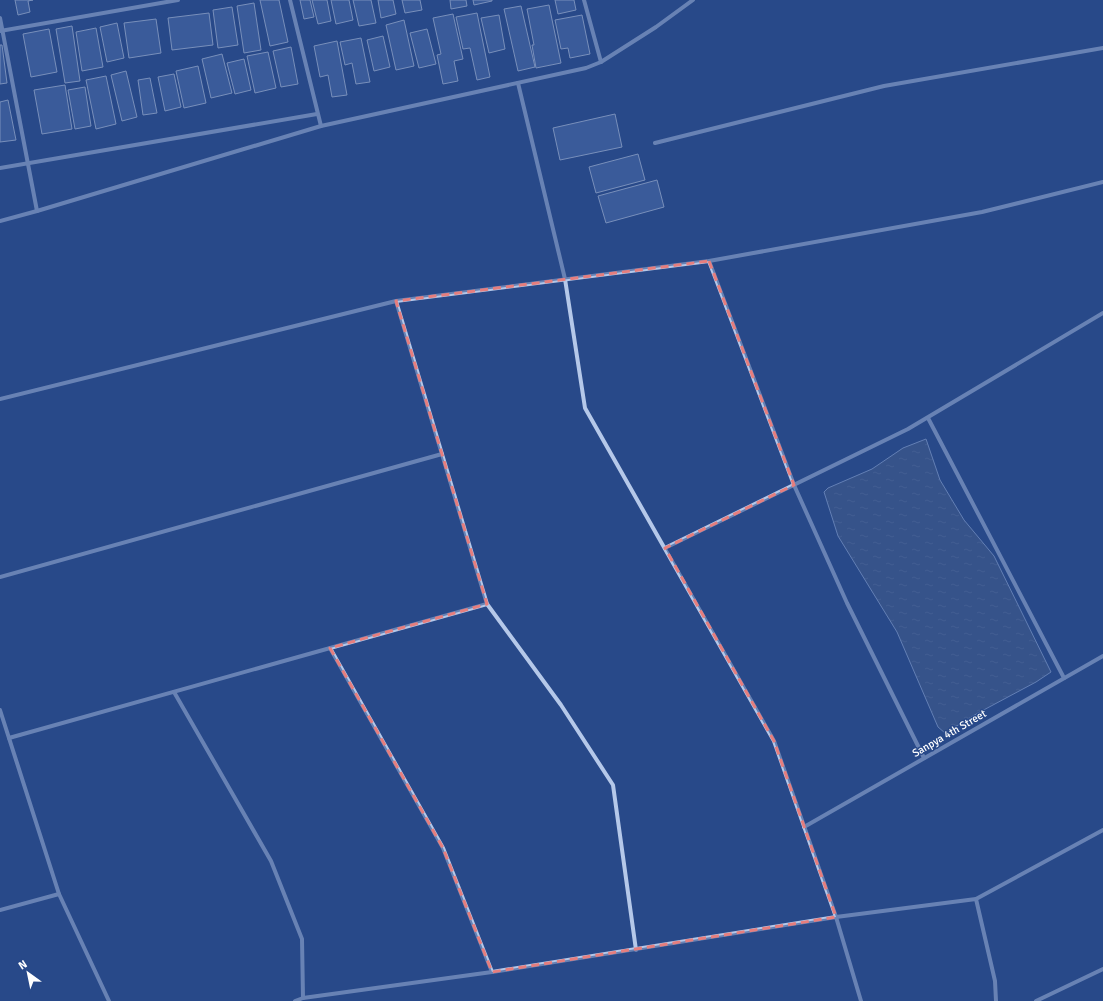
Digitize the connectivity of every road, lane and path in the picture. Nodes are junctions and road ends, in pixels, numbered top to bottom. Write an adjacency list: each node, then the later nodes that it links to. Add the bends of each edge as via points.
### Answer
1 (178, 0): 6 (street)
2 (290, 0): 10 (street)
3 (584, 0): 8 (street)
4 (694, 0): 8 (street)
5 (0, 18): 6 (street)
6 (2, 30): 13 (street)
7 (1103, 48): 12 (street, via 884,86)
8 (601, 62): 9 (street, via 586,68)
9 (518, 82): 11 (street); 19 (street)
10 (317, 114): 11 (street); 13 (street)
11 (321, 126): 16 (street)
12 (655, 143)
13 (28, 163): 14 (street); 16 (street)
14 (0, 168)
15 (1103, 182): 18 (street, via 982,212)
16 (37, 211): 17 (street)
17 (0, 221)
18 (709, 260): 19 (street); 25 (street)
19 (565, 279): 20 (street); 26 (street, via 585,408)
20 (396, 301): 22 (street); 24 (street)
21 (1103, 313): 23 (street)
22 (0, 399)
23 (928, 418): 25 (street); 31 (street)
24 (442, 454): 27 (street); 28 (street)
25 (794, 485): 26 (street); 35 (street)
26 (665, 548): 36 (street, via 774,741)
27 (0, 577)
28 (487, 604): 29 (street); 42 (street, via 562,705 613,785)
29 (330, 648): 32 (street); 44 (street, via 443,848)
30 (1103, 656): 31 (street, Sanpya 4th Street)
31 (1064, 678): 35 (street, Sanpya 4th Street)
32 (174, 692): 34 (street); 45 (street, via 271,861 302,939)
33 (0, 710): 34 (street)
34 (9, 738): 38 (street)
35 (924, 758): 36 (street, Sanpya 4th Street)
36 (804, 826): 41 (street)
37 (1103, 830): 39 (street)
38 (59, 894): 40 (street); 46 (street)
39 (976, 899): 41 (street); 49 (street, via 995,981)
40 (0, 910)
41 (836, 917): 42 (street); 48 (street)
42 (636, 950): 44 (street)
43 (1103, 969): 50 (street)
44 (492, 972): 45 (street)
45 (303, 998): 47 (street)
46 (108, 1001)
47 (295, 1001)
48 (861, 1001)
49 (996, 1001)
50 (1036, 1001)

